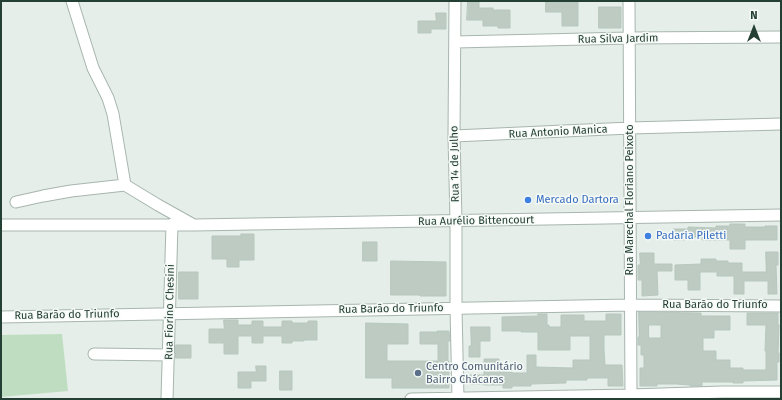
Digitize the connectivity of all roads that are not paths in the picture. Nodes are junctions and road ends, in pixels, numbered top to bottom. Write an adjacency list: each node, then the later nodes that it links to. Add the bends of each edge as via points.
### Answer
1 (72, 1): 10 (street, via 94,68 113,114)
2 (455, 1): 6 (street, Rua 14 de Julho)
3 (629, 1): 5 (street, Rua Marechal Floriano Peixoto)
4 (781, 37): 5 (street, Rua Silva Jardim)
5 (629, 38): 6 (street, Rua Silva Jardim); 8 (street, Rua Marechal Floriano Peixoto)
6 (455, 42): 9 (street, Rua 14 de Julho)
7 (781, 124): 8 (street, Rua Antonio Manica)
8 (630, 128): 9 (street, Rua Antonio Manica); 13 (street, Rua Marechal Floriano Peixoto)
9 (454, 136): 14 (street, Rua 14 de Julho)
10 (125, 185): 11 (street, via 71,191); 17 (street)
11 (16, 202)
12 (781, 215): 13 (street, Rua Aurélio Bittencourt)
13 (630, 218): 14 (street, Rua Aurélio Bittencourt); 18 (street, Rua Marechal Floriano Peixoto)
14 (456, 221): 17 (street, Rua Aurélio Bittencourt); 20 (street, Rua 14 de Julho)
15 (172, 224): 16 (street, Rua Aurélio Bittencourt); 17 (street, Rua Aurélio Bittencourt); 21 (street, Rua Fiorino Chesini)
16 (1, 225)
17 (194, 225)
18 (630, 305): 19 (street, Rua Barão do Triunfo); 20 (street, Rua Barão do Triunfo); 27 (street, Rua Marechal Floriano Peixoto)
19 (781, 306)
20 (456, 308): 21 (street, Rua Barão do Triunfo); 28 (street, Rua 14 de Julho)
21 (170, 314): 22 (street, Rua Barão do Triunfo); 24 (street, Rua Fiorino Chesini)
22 (1, 316)
23 (94, 354): 24 (street)
24 (169, 355): 29 (street, Rua Fiorino Chesini)
25 (781, 392): 26 (street)
26 (723, 396): 27 (street)
27 (631, 397): 28 (street)
28 (458, 398): 30 (street)
29 (167, 399)
30 (411, 399)

